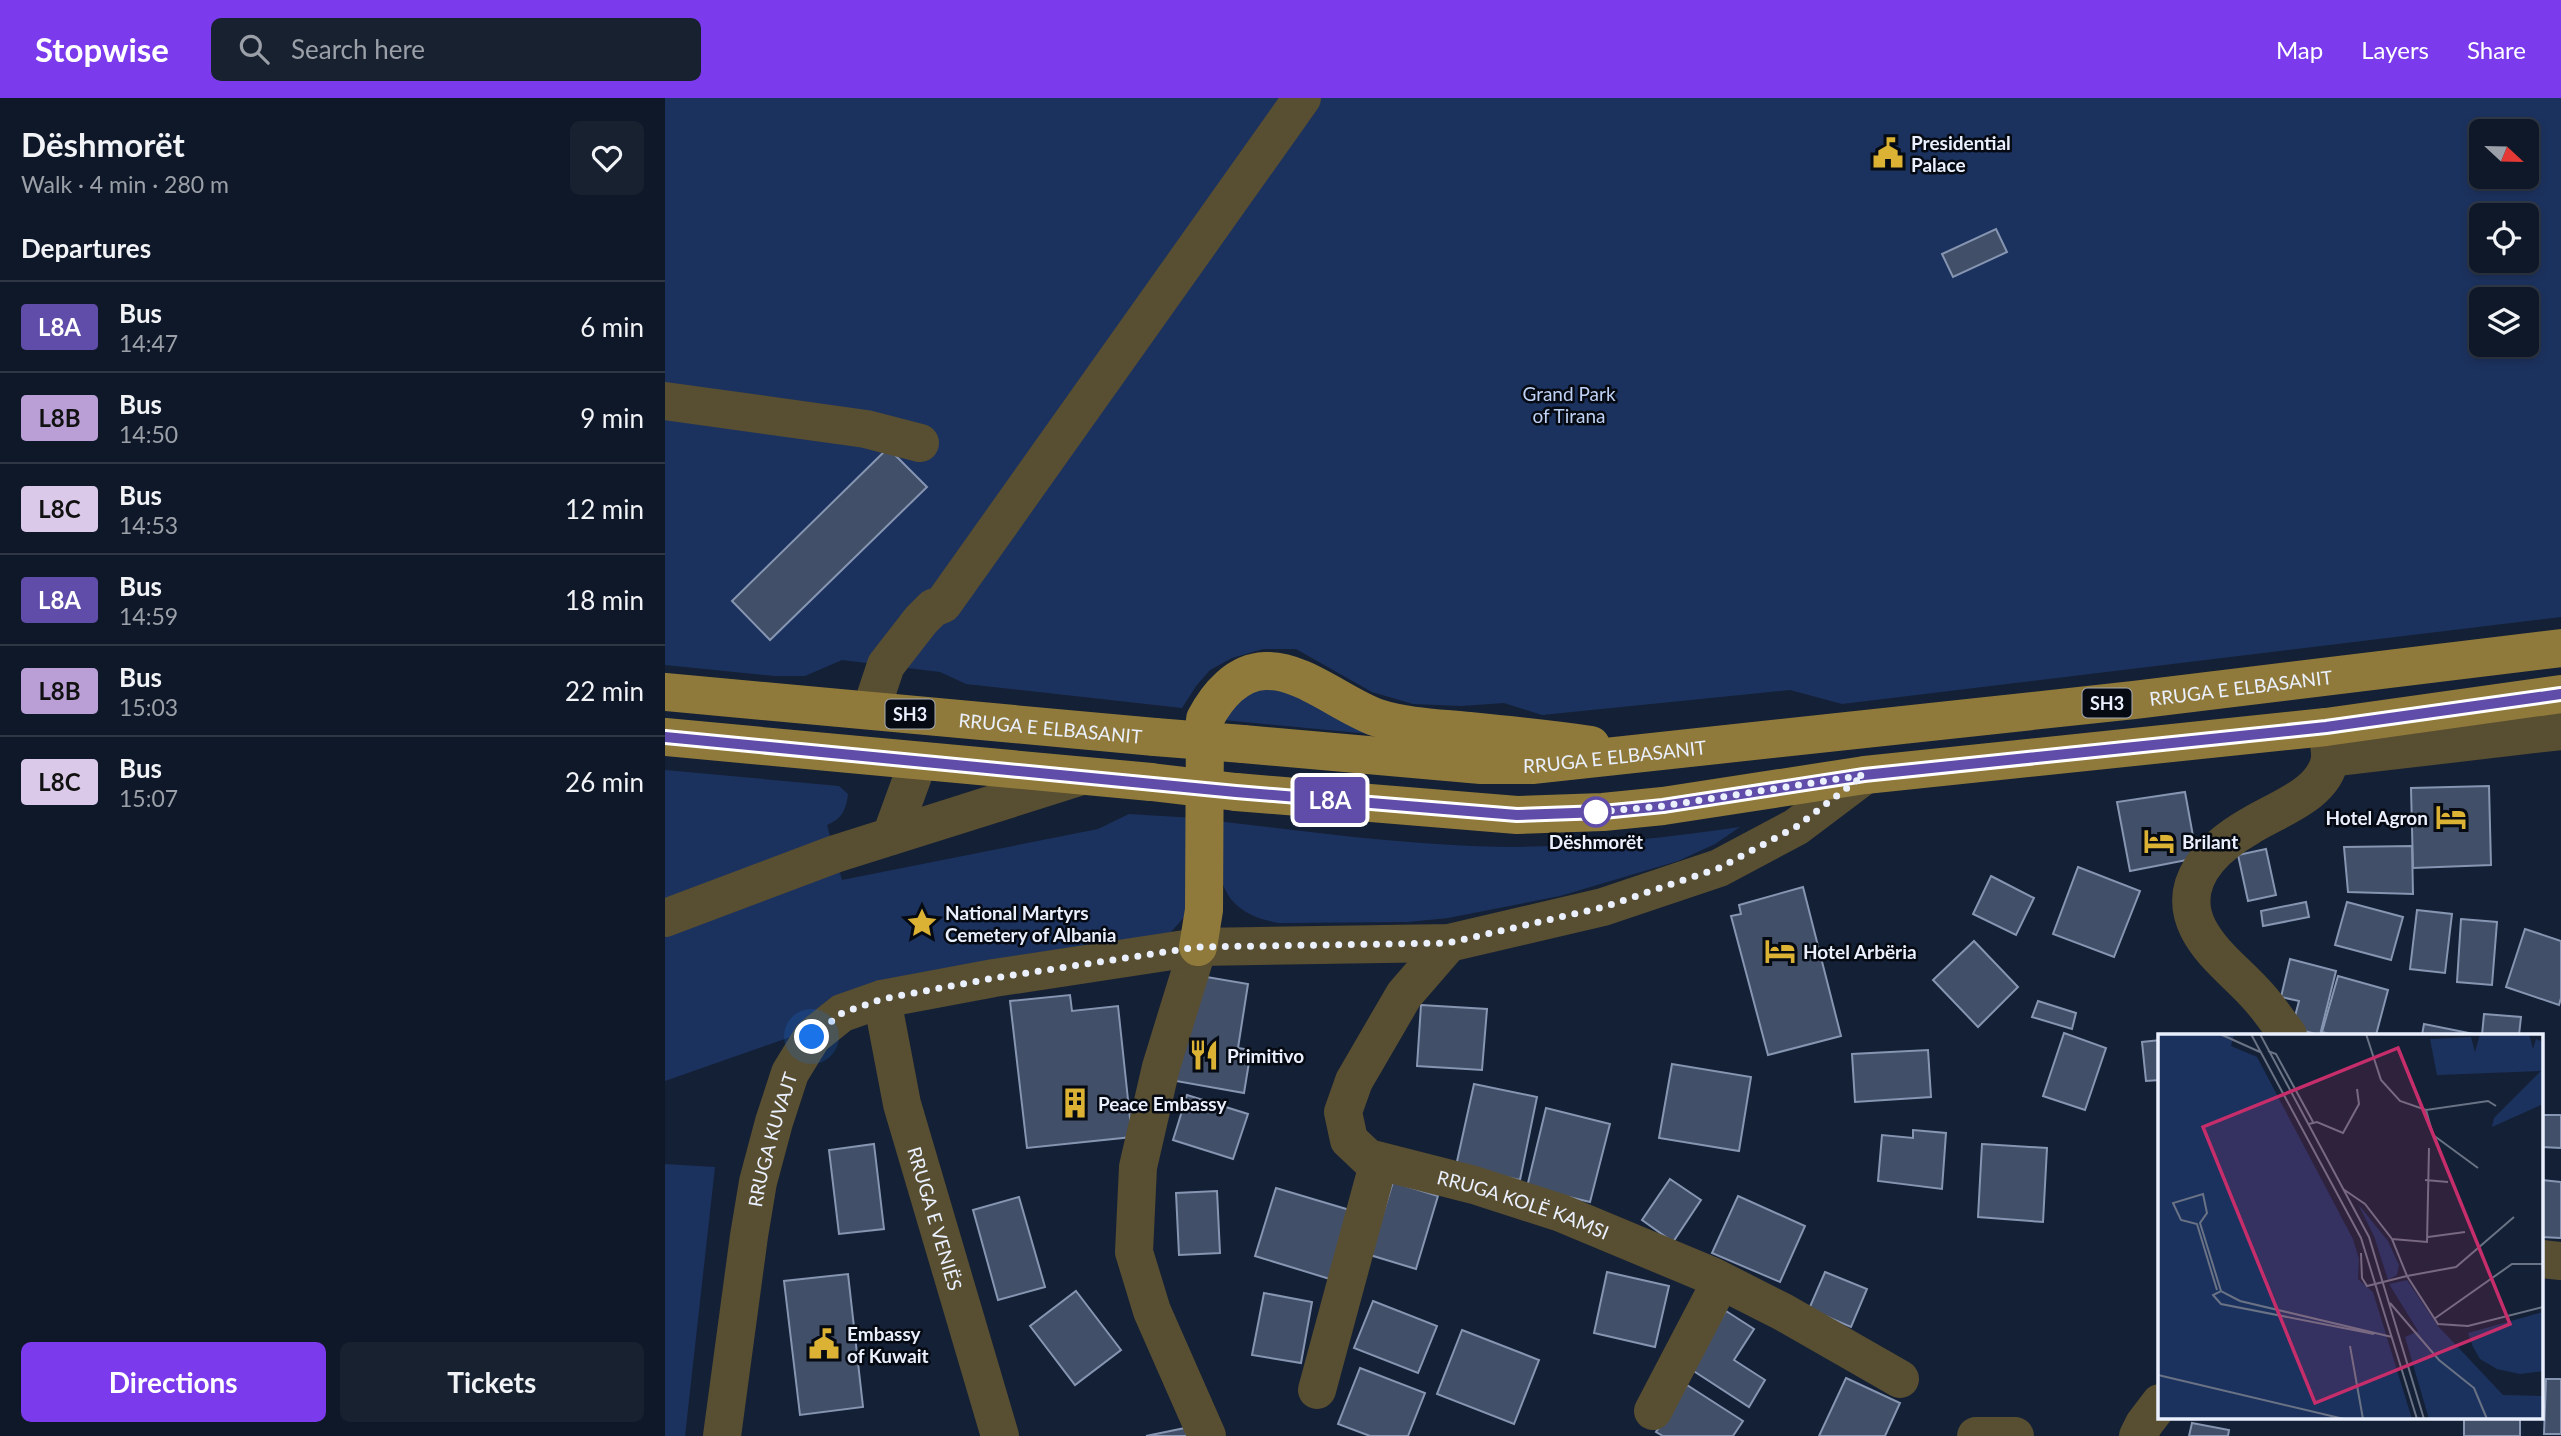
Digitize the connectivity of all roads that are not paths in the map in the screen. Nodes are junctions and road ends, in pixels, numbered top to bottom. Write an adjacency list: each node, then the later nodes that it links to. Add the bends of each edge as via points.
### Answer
1 (1276, 98): 5 (street, via 932,596)
2 (1302, 98): 5 (street, via 943,604)
3 (665, 401): 4 (street, via 866,429)
4 (920, 443)
5 (933, 608): 9 (street, via 886,665)
6 (2561, 648): 13 (main road, RRUGA E ELBASANIT / SH3)
7 (665, 692): 9 (main road, RRUGA E ELBASANIT / SH3)
8 (2561, 694): 12 (main road)
9 (871, 710): 13 (main road, RRUGA E ELBASANIT / SH3, bridge, via 1481,765 1532,765)
10 (2561, 731): 12 (street)
11 (665, 737): 14 (main road)
12 (2328, 742): 15 (main road); 22 (street, via 2318,782 2248,827 2204,864 2191,885 2198,929)
13 (1652, 753): 20 (main road, via 1379,718 1289,674 1265,671 1247,675 1215,701 1205,719 1204,910)
14 (918, 762): 16 (main road); 17 (street)
15 (1864, 775): 16 (main road, bridge, via 1663,806 1517,815); 19 (street, RRUGA KUVAJT, via 1796,827 1719,868 1604,907)
16 (1080, 777): 17 (street)
17 (891, 836): 18 (street)
18 (665, 918)
19 (1448, 943): 20 (street, RRUGA KUVAJT); 23 (street, RRUGA KOLË KAMSI, via 1404,995 1377,1037 1343,1112 1349,1140 1368,1158)
20 (1198, 947): 21 (street, RRUGA KUVAJT); 33 (street, via 1161,1067 1138,1167 1134,1252 1152,1311)
21 (882, 999): 31 (street, RRUGA KUVAJT, via 842,1013 812,1037 790,1073 758,1182); 32 (street, RRUGA E VENIËS, via 902,1104)
22 (2287, 1034)
23 (1379, 1161): 26 (street, RRUGA KOLË KAMSI, via 1562,1213); 28 (street)
24 (2543, 1259): 25 (street)
25 (2561, 1261)
26 (1721, 1281): 27 (street, RRUGA KOLË KAMSI); 30 (street)
27 (1900, 1379)
28 (1317, 1390)
29 (2158, 1406): 36 (street)
30 (1653, 1411)
31 (722, 1436)
32 (1000, 1436)
33 (1207, 1436)
34 (1976, 1436): 35 (street)
35 (2015, 1436)
36 (2138, 1436)

